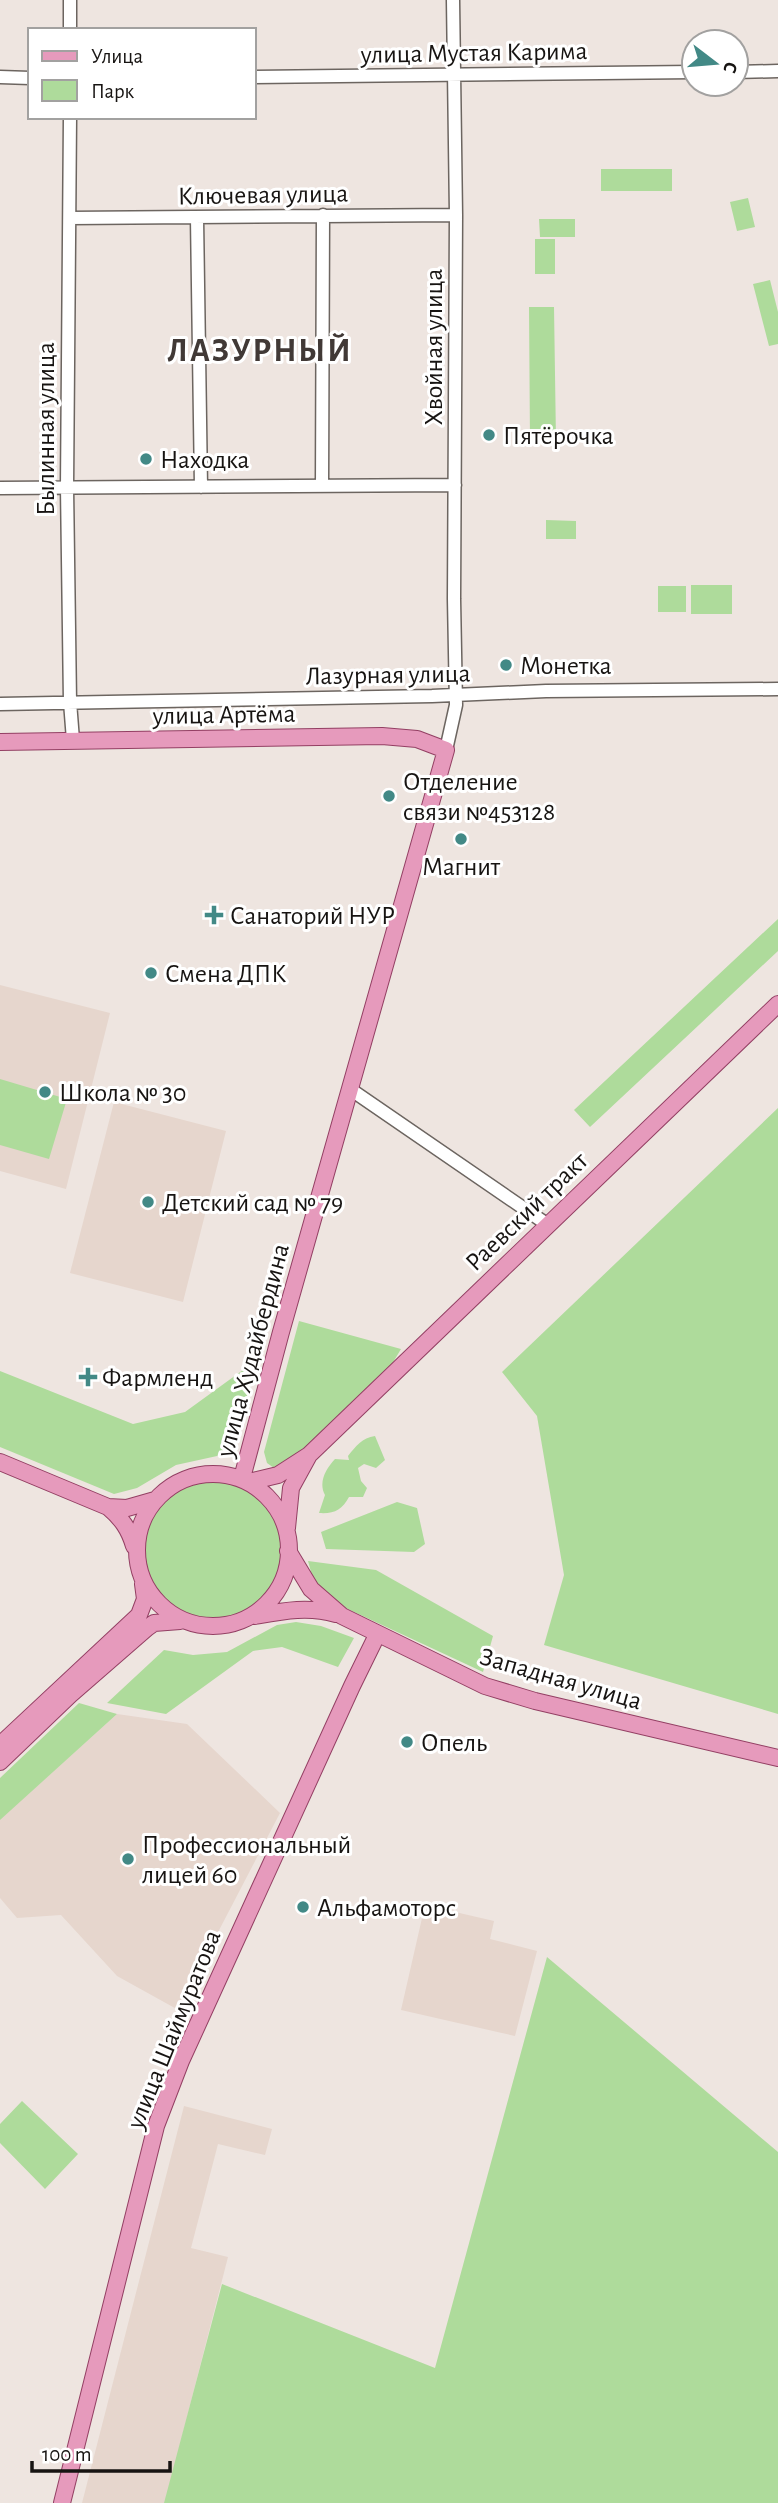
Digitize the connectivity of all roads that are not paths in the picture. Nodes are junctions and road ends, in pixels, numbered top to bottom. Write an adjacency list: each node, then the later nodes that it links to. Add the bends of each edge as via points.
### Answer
1 (69, 0): 3 (street)
2 (453, 0): 7 (street, Хвойная улица)
3 (70, 28)
4 (778, 71): 6 (street)
5 (680, 72): 7 (street, улица Мустая Карима)
6 (750, 72)
7 (455, 76): 9 (street, улица Мустая Карима); 13 (street, Хвойная улица)
8 (0, 77): 10 (street)
9 (256, 77)
10 (28, 78)
11 (70, 119): 14 (street, Былинная улица)
12 (323, 215): 13 (street, Ключевая улица); 15 (street, Ключевая улица); 18 (street)
13 (456, 215): 16 (street, Хвойная улица)
14 (70, 218): 15 (street, Ключевая улица); 17 (street, Былинная улица)
15 (197, 218): 19 (street)
16 (454, 485): 18 (street); 22 (street, Хвойная улица)
17 (67, 486): 19 (street); 20 (street); 23 (street, Былинная улица)
18 (322, 486): 19 (street)
19 (201, 487)
20 (0, 488)
21 (778, 689): 22 (street, Лазурная улица)
22 (456, 695): 23 (street, Лазурная улица); 27 (street, Хвойная улица)
23 (70, 702): 24 (street, Лазурная улица); 25 (street, Былинная улица)
24 (0, 704)
25 (73, 740): 26 (main road, улица Артёма); 27 (main road, улица Артёма, via 382,736 428,741)
26 (0, 742)
27 (446, 750): 29 (main road, улица Худайбердина)
28 (778, 1004): 30 (main road, Раевский тракт)
29 (350, 1089): 30 (street); 33 (main road, улица Худайбердина, via 281,1332)
30 (548, 1224): 31 (main road, Раевский тракт)
31 (310, 1455): 33 (main road, Раевский тракт, via 278,1475); 36 (main road, Раевский тракт, via 291,1488)
32 (0, 1462): 35 (main road)
33 (246, 1480): 34 (main road, via 220,1472 203,1474 170,1487); 36 (main road, via 273,1504)
34 (155, 1500): 35 (main road, via 127,1508); 38 (main road, via 138,1531)
35 (108, 1507): 38 (main road, via 122,1518)
36 (287, 1532): 37 (main road)
37 (288, 1551): 40 (main road, via 278,1590); 41 (main road, Западная улица, via 311,1589)
38 (136, 1552): 39 (main road)
39 (143, 1581): 42 (main road, via 155,1600); 44 (main road, via 145,1599 139,1615)
40 (252, 1616): 41 (main road, Западная улица, via 303,1608); 42 (main road, via 218,1627)
41 (342, 1616): 43 (main road, Западная улица)
42 (180, 1621): 46 (main road, via 147,1628)
43 (377, 1635): 45 (main road, Западная улица, via 495,1690); 47 (main road, улица Шаймуратова, via 186,2049 156,2126)
44 (0, 1745)
45 (778, 1758)
46 (0, 1762)
47 (62, 2503)

